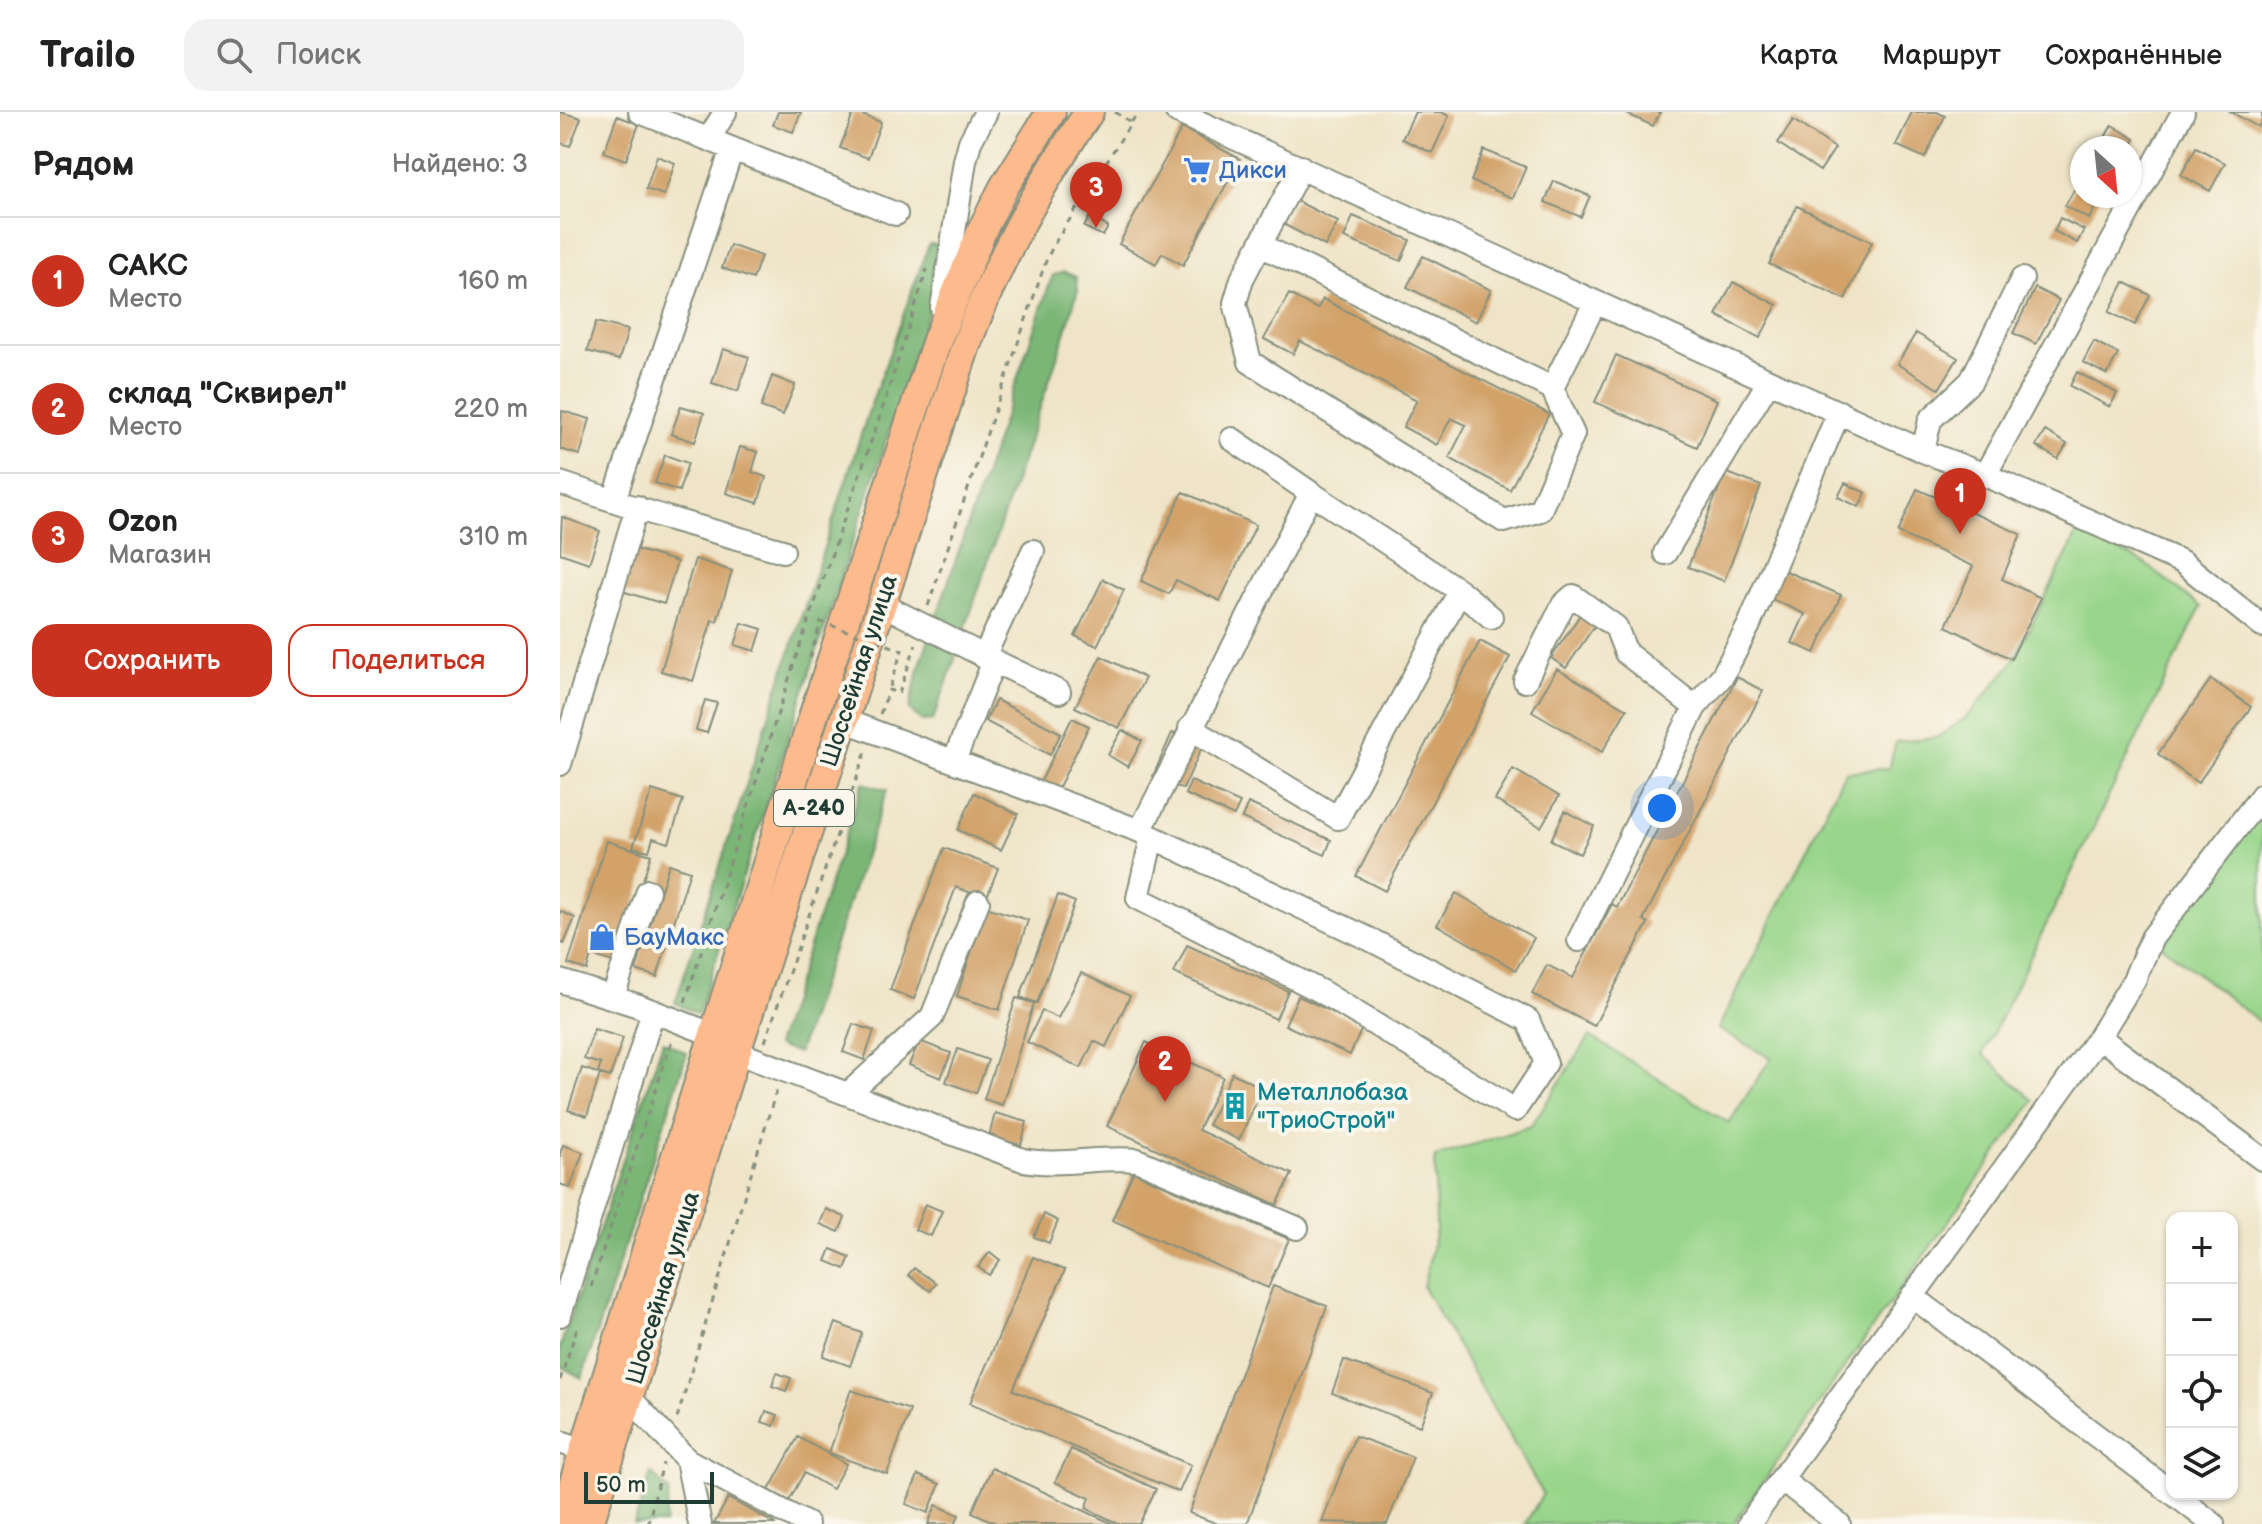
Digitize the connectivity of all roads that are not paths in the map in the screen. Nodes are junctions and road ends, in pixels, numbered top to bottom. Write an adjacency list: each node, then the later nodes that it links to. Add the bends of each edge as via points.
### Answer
1 (640, 112): 9 (street)
2 (725, 112): 9 (street)
3 (986, 112): 16 (street, via 970,142)
4 (1051, 112): 16 (main road, Шоссейная улица / А-240, via 983,228)
5 (1089, 112): 31 (main road, Шоссейная улица / А-240, via 1027,209 980,307)
6 (1177, 112): 8 (street)
7 (2183, 112): 22 (street)
8 (1211, 118): 11 (street)
9 (709, 139): 10 (street)
10 (732, 149): 12 (street); 25 (street)
11 (1301, 167): 13 (street); 15 (street)
12 (896, 214)
13 (1260, 245): 18 (street); 18 (street, via 1235,303 1250,362 1504,521 1540,510 1573,434)
14 (2022, 279): 21 (street, via 1971,381 1930,420)
15 (1595, 303): 17 (street); 18 (street)
16 (937, 340): 51 (main road, Шоссейная улица / А-240)
17 (1769, 381): 19 (street); 29 (street)
18 (1552, 388)
19 (1839, 412): 21 (street); 37 (street, via 1749,625 1723,675)
20 (1232, 439): 24 (street)
21 (1923, 451): 22 (street)
22 (1985, 475): 33 (street, via 2182,562)
23 (560, 483): 25 (street)
24 (1311, 493): 30 (street); 39 (street)
25 (614, 500): 26 (street)
26 (637, 507): 27 (street); 41 (street)
27 (783, 551)
28 (1033, 551): 34 (street)
29 (1665, 553)
30 (1460, 591): 32 (street); 39 (street, via 1338,818)
31 (881, 604): 34 (street); 38 (main road, Шоссейная улица / А-240)
32 (1491, 617)
33 (2262, 626)
34 (989, 659): 36 (street); 40 (street)
35 (1525, 681): 37 (street, via 1563,605 1573,596 1616,627 1626,653)
36 (1059, 692)
37 (1695, 707): 46 (street)
38 (843, 720): 40 (street); 51 (main road, Шоссейная улица / А-240)
39 (1190, 728): 43 (street)
40 (954, 761): 43 (street)
41 (560, 764)
42 (2262, 795): 50 (street, via 2152,938)
43 (1146, 834): 43 (street, via 1528,1020 1546,1063 1515,1110 1322,992 1138,898)
44 (648, 891): 48 (street)
45 (978, 902): 52 (street, via 932,1017)
46 (1579, 940)
47 (560, 981): 48 (street)
48 (613, 997): 49 (street)
49 (653, 1011): 51 (street); 56 (street)
50 (2099, 1037): 53 (street); 55 (street)
51 (725, 1043): 52 (street); 57 (main road, Шоссейная улица / А-240); 58 (main road, Шоссейная улица / А-240)
52 (849, 1093): 54 (street, via 1023,1160 1137,1160)
53 (2262, 1159)
54 (1297, 1228)
55 (1912, 1296): 60 (street); 61 (street)
56 (570, 1318)
57 (629, 1397): 59 (street); 64 (main road, Шоссейная улица / А-240)
58 (572, 1446): 63 (main road, Шоссейная улица / А-240)
59 (687, 1460): 65 (street); 66 (street)
60 (1782, 1480): 67 (street); 68 (street)
61 (2166, 1488)
62 (2182, 1500): 69 (street)
63 (561, 1524)
64 (589, 1524)
65 (700, 1524)
66 (807, 1524)
67 (1749, 1524)
68 (1839, 1524)
69 (2213, 1524)

